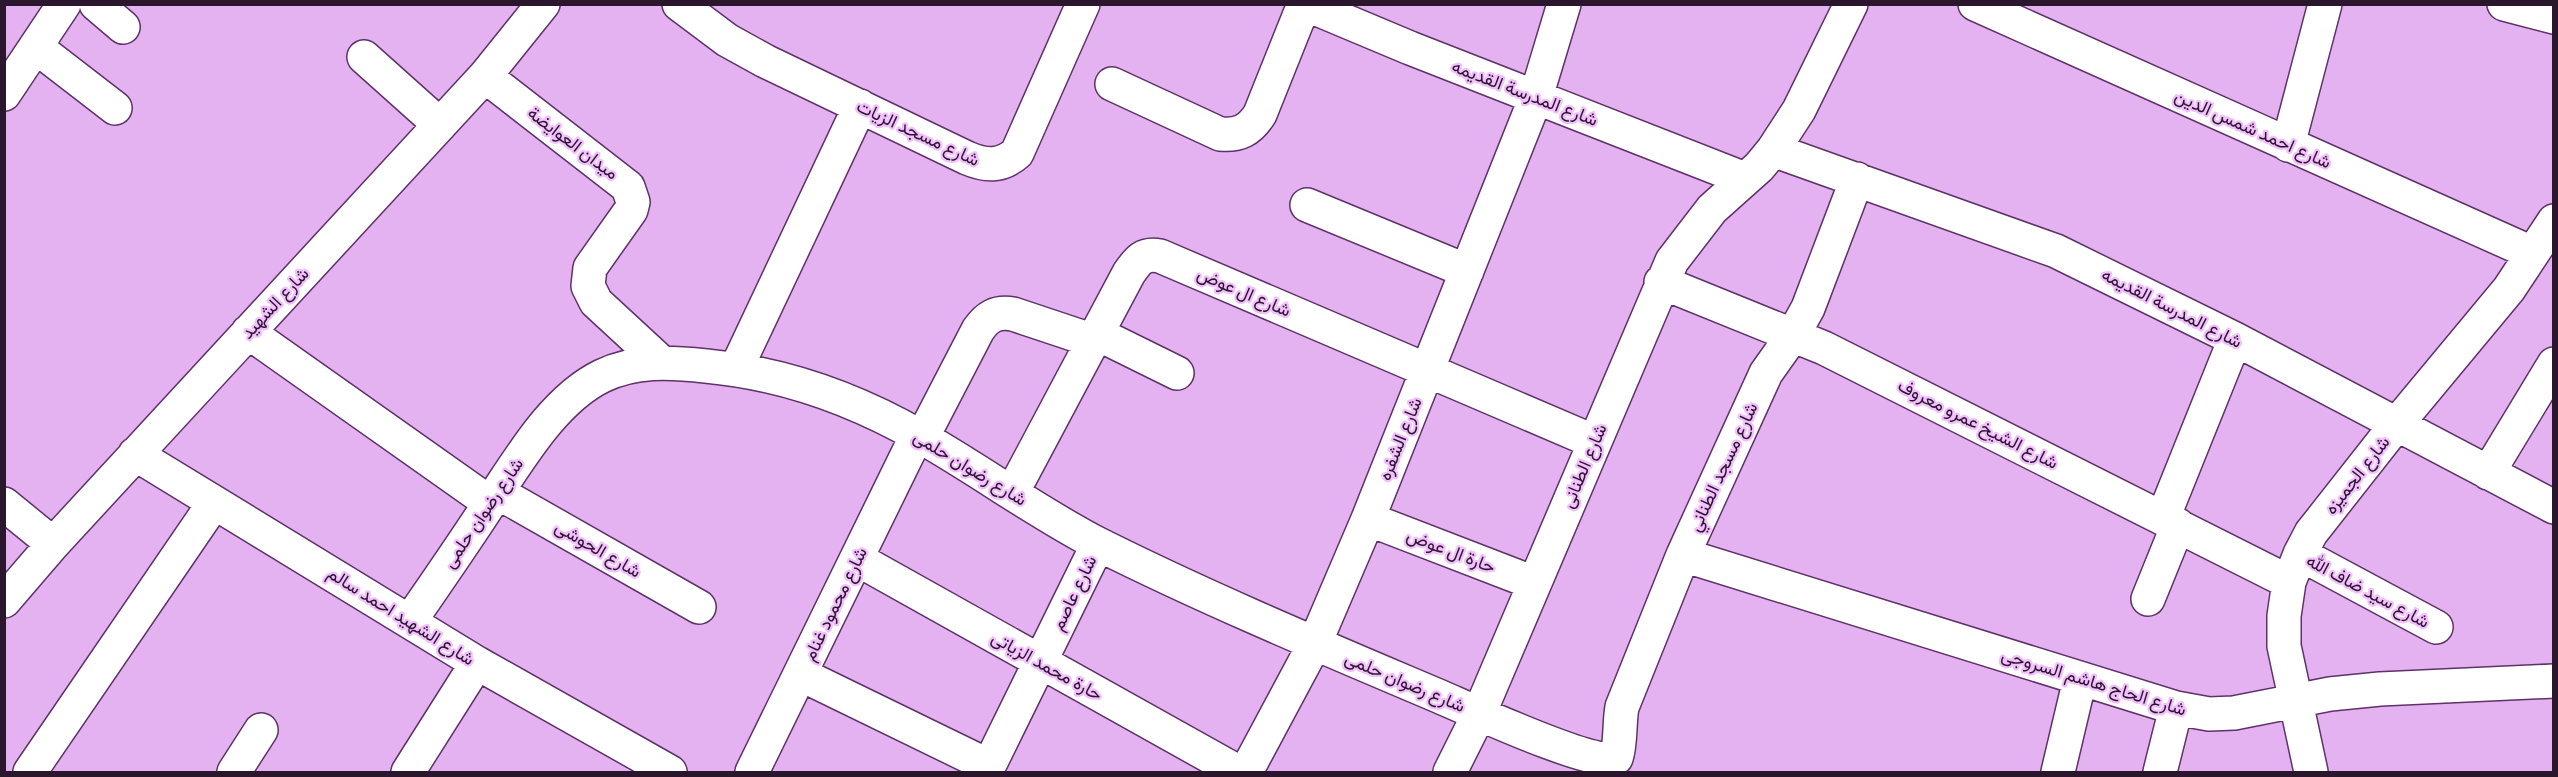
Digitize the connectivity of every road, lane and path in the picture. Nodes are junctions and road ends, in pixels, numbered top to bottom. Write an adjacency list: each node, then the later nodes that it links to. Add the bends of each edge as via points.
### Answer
1 (64, 4): 14 (street)
2 (96, 4): 13 (street)
3 (543, 4): 16 (street, شارع الشهيد)
4 (679, 4): 20 (street, شارع مسجد الزيات, via 744,50)
5 (1083, 4): 20 (street, شارع مسجد الزيات, via 1022,144 1009,160 978,163)
6 (1305, 4): 17 (street, via 1260,114 1239,133 1220,134); 19 (street, شارع المدرسة القديمه)
7 (1564, 4): 19 (street, شارع الشفره)
8 (1851, 4): 24 (street, شارع الطنانى, via 1799,110)
9 (1975, 4): 23 (street, شارع احمد شمس الدين)
10 (2325, 4): 23 (street)
11 (2504, 4): 12 (street)
12 (2553, 17)
13 (123, 27)
14 (36, 47): 18 (street); 21 (street)
15 (364, 57): 22 (street)
16 (485, 76): 22 (street, شارع الشهيد); 36 (street, ميدان العوايضة, via 628,188 633,202 631,210 590,268 588,286 596,302)
17 (1112, 84)
18 (4, 94)
19 (1536, 97): 25 (street, شارع المدرسة القديمه); 30 (street, شارع الشفره)
20 (860, 106): 38 (street)
21 (115, 108)
22 (440, 125): 32 (street, شارع الشهيد)
23 (2288, 145): 29 (street, شارع احمد شمس الدين)
24 (1773, 150): 25 (street, شارع الطنانى); 26 (street, شارع المدرسة القديمه)
25 (1746, 179): 31 (street, شارع الطنانى, via 1692,233)
26 (1857, 179): 33 (street, شارع مسجد الطناني, via 1822,275); 35 (street, شارع المدرسة القديمه, via 2056,251)
27 (1307, 205): 30 (street)
28 (2553, 221): 29 (street, شارع الجميزه)
29 (2532, 253): 41 (street, شارع الجميزه, via 2509,290)
30 (1467, 271): 39 (street, شارع الشفره)
31 (1661, 282): 33 (street, شارع الشيخ عمرو معروف); 43 (street, شارع الطنانى)
32 (248, 332): 44 (street, شارع الشهيد); 47 (street, شارع الحوشى)
33 (1793, 335): 52 (street, شارع الشيخ عمرو معروف); 55 (street, شارع مسجد الطناني, via 1766,373)
34 (1096, 337): 39 (street, شارع ال عوض, via 1129,273 1138,260 1150,254); 40 (street, شارع محمود غنام); 42 (street, شارع محمود غنام, via 1004,312 988,318); 46 (street, شارع ال عوض)
35 (2235, 339): 41 (street, شارع المدرسة القديمه); 52 (street)
36 (661, 362): 38 (street, شارع رضوان حلمى); 47 (street, شارع رضوان حلمى, via 630,366 602,376 577,392 533,439)
37 (2553, 364): 45 (street)
38 (736, 369): 42 (street, شارع رضوان حلمى, via 772,375 841,398)
39 (1427, 371): 43 (street, شارع ال عوض); 51 (street, شارع الشفره)
40 (1177, 373)
41 (2396, 425): 45 (street, شارع المدرسة القديمه); 57 (street, شارع الجميزه, via 2311,533)
42 (920, 436): 46 (street, شارع رضوان حلمى); 56 (street, شارع محمود غنام)
43 (1595, 442): 58 (street, شارع الطنانى)
44 (135, 454): 48 (street, شارع الشهيد احمد سالم); 53 (street, شارع الشهيد)
45 (2488, 473): 50 (street, شارع المدرسة القديمه)
46 (1012, 493): 54 (street, شارع رضوان حلمى)
47 (493, 498): 61 (street, شارع الحوشى); 62 (street, شارع رضوان حلمى)
48 (214, 503): 62 (street, شارع الشهيد احمد سالم); 76 (street)
49 (4, 504): 53 (street)
50 (2553, 507)
51 (1368, 519): 58 (street, حارة ال عوض); 64 (street, شارع الشفره)
52 (2171, 522): 57 (street, شارع الشيخ عمرو معروف); 59 (street)
53 (53, 544): 60 (street, شارع الشهيد)
54 (1098, 544): 64 (street, شارع رضوان حلمى); 65 (street, شارع عاصم)
55 (1683, 555): 68 (street, شارع الحاج هاشم السروجى); 74 (street, شارع مسجد الطناني, via 1622,707 1616,758)
56 (857, 559): 65 (street, حارة محمد الزياتى); 67 (street, شارع محمود غنام)
57 (2294, 568): 63 (street, شارع سيد ضاف الله); 70 (street, شارع الجميزه, via 2284,616 2284,646)
58 (1534, 583): 72 (street, شارع الطنانى)
59 (2148, 598)
60 (4, 601)
61 (699, 607)
62 (410, 621): 66 (street, شارع الشهيد احمد سالم)
63 (2436, 627)
64 (1315, 643): 72 (street, شارع رضوان حلمى); 82 (street, شارع الشفره)
65 (1040, 662): 75 (street, شارع عاصم); 81 (street, حارة محمد الزياتى)
66 (477, 663): 78 (street); 79 (street, شارع الشهيد احمد سالم)
67 (800, 674): 75 (street); 80 (street, شارع محمود غنام)
68 (2080, 679): 71 (street, شارع الحاج هاشم السروجى); 84 (street)
69 (2553, 681): 70 (street, شارع الحاج هاشم السروجى, via 2380,689)
70 (2295, 700): 71 (street, شارع الحاج هاشم السروجى, via 2234,713 2209,714); 86 (street, شارع الجميزه)
71 (2176, 708): 85 (street)
72 (1479, 714): 74 (street, شارع رضوان حلمى); 83 (street, شارع الطنانى)
73 (261, 730): 77 (street)
74 (1590, 762)
75 (988, 769)
76 (30, 772)
77 (234, 772)
78 (408, 772)
79 (670, 772)
80 (752, 772)
81 (1238, 772)
82 (1246, 772)
83 (1450, 772)
84 (2058, 772)
85 (2160, 772)
86 (2311, 772)

